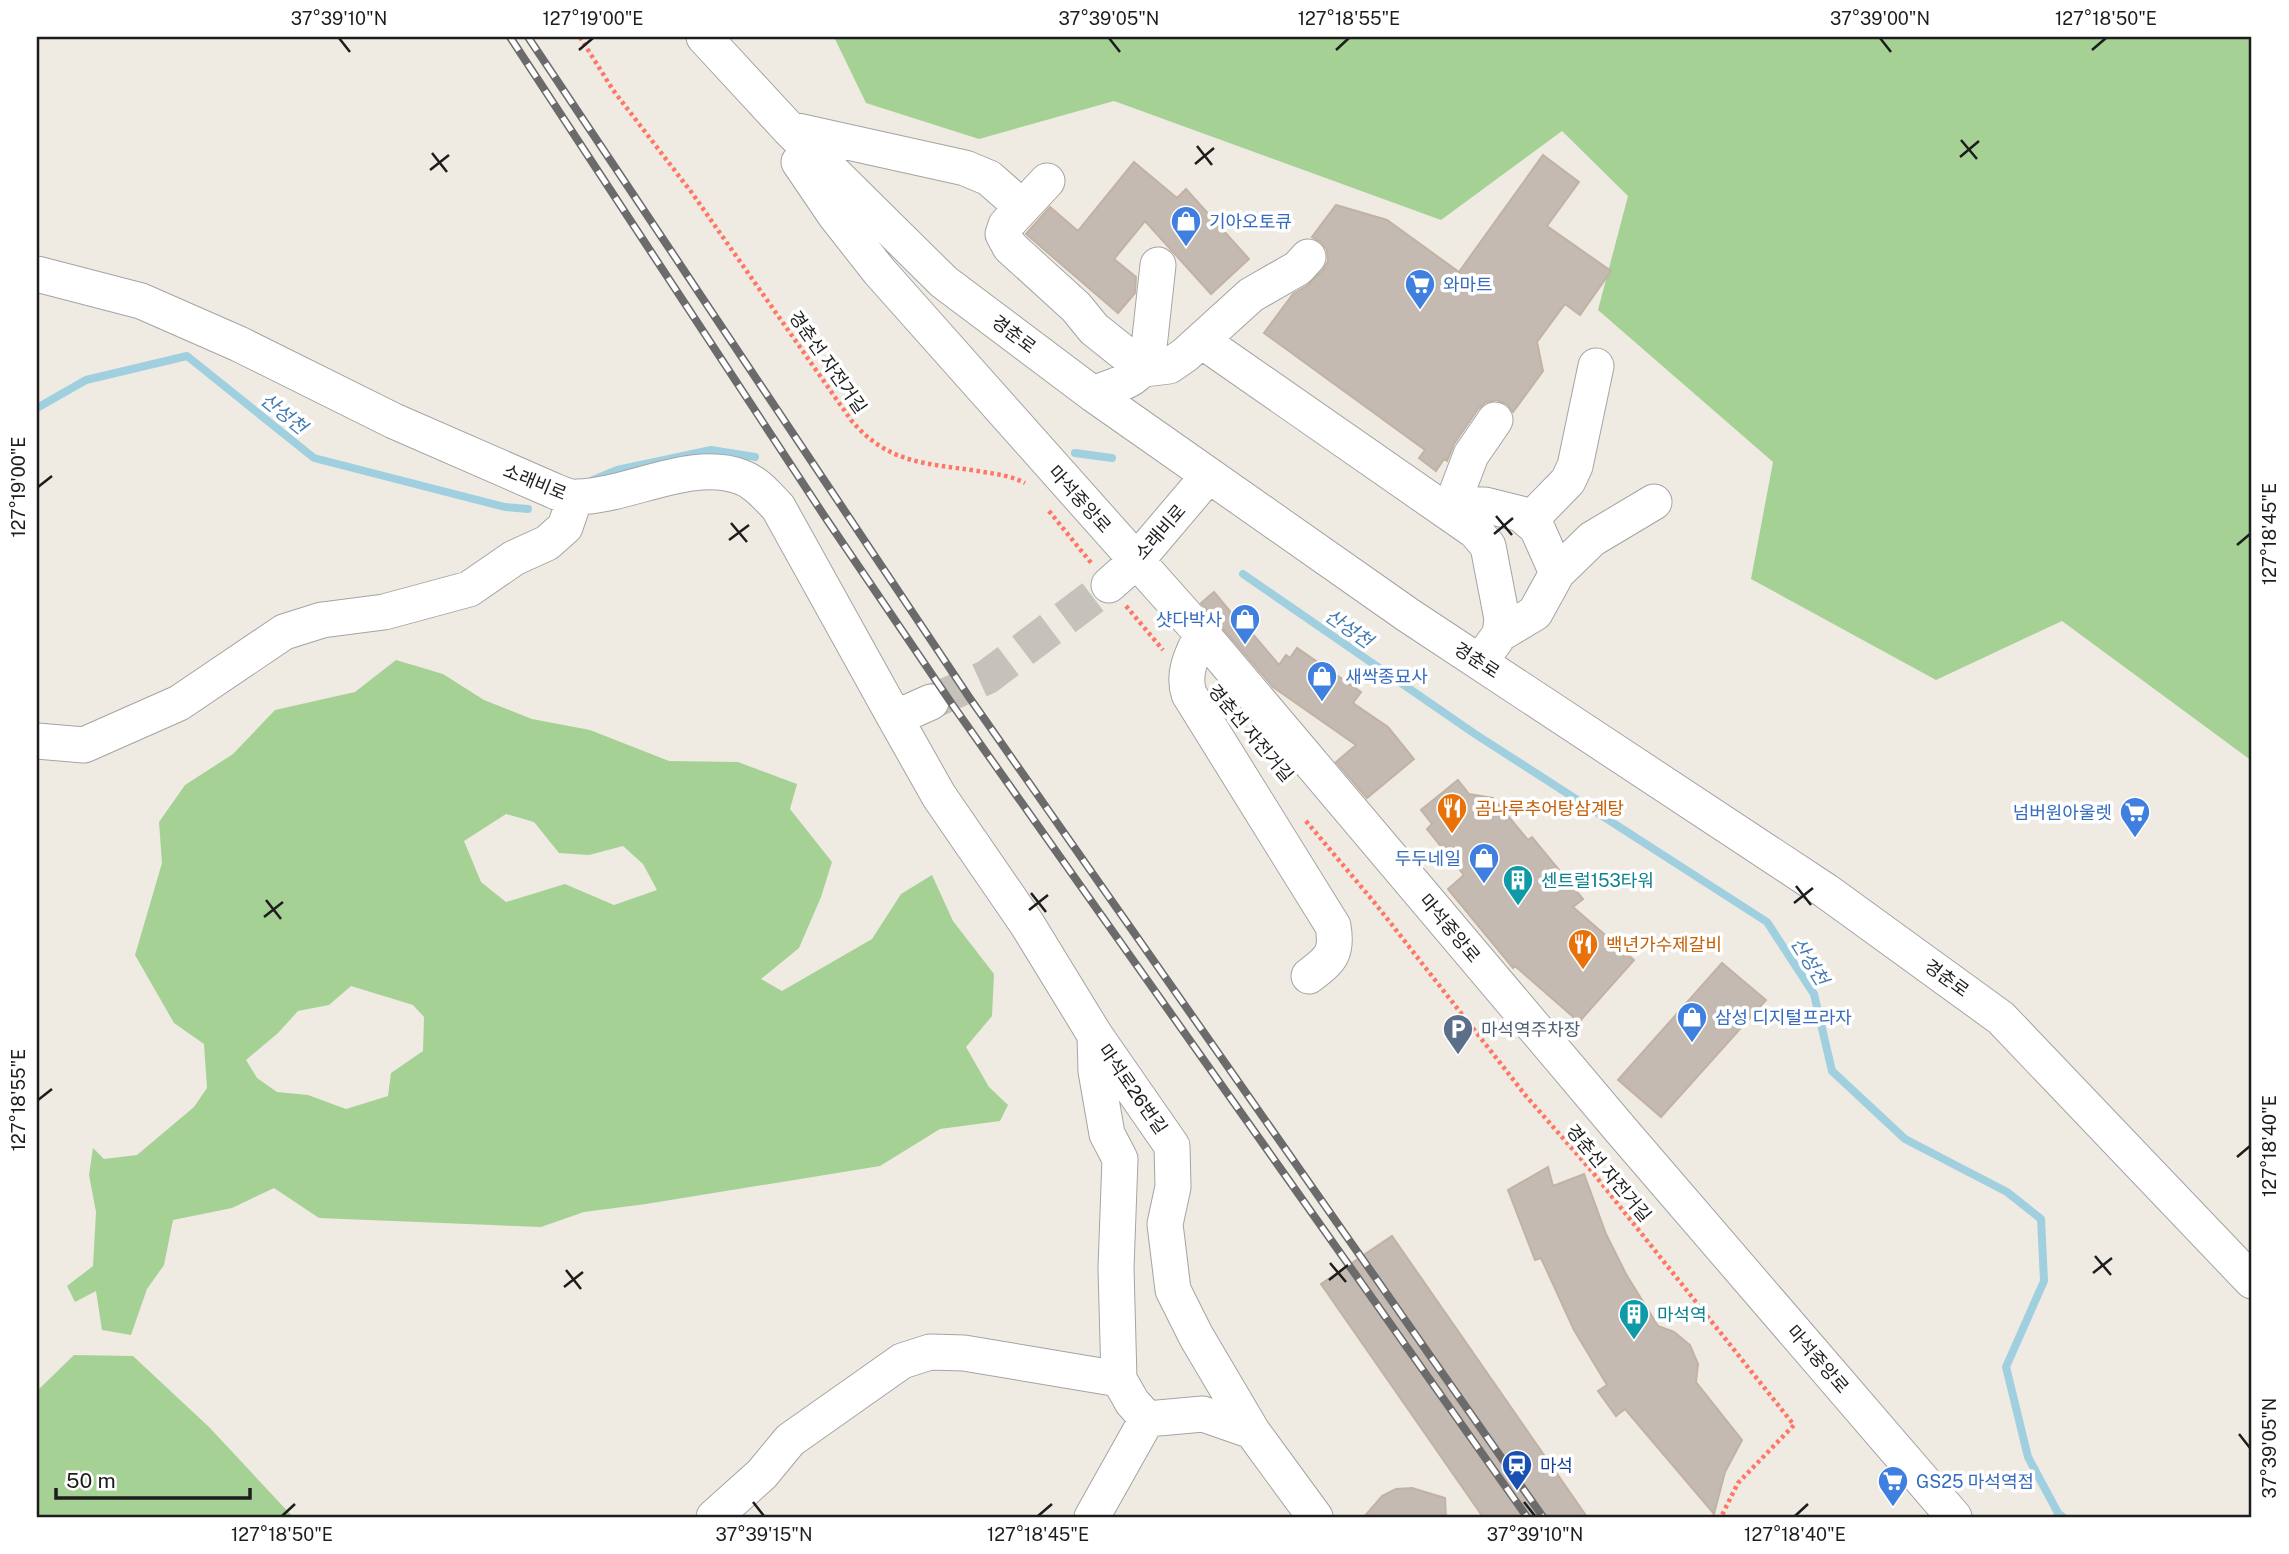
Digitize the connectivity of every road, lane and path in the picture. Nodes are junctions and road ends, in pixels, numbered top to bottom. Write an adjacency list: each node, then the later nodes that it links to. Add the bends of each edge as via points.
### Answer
1 (580, 37): 18 (path, 경춘선 자전거길, via 613,90 865,437 916,462 1009,476)
2 (704, 37): 3 (street, 경춘로)
3 (750, 88): 4 (street, 경춘로); 12 (street, 마석중앙로, via 835,215)
4 (789, 129): 6 (street, via 965,168 989,178); 10 (street, 경춘로)
5 (1047, 181): 6 (street)
6 (1023, 207): 14 (street, via 1004,230 1010,247)
7 (1308, 257): 11 (street, via 1298,268 1251,295)
8 (1158, 265): 14 (street, via 1149,356)
9 (37, 274): 19 (street, 소래비로, via 141,301 394,422)
10 (944, 282): 12 (street); 15 (street, 경춘로)
11 (1202, 341): 14 (street, via 1169,366); 22 (street)
12 (942, 343): 24 (street, 마석중앙로)
13 (1596, 366): 23 (street, via 1576,466 1568,481)
14 (1140, 373): 15 (street)
15 (1093, 394): 17 (street, 경춘로)
16 (1495, 421): 22 (street, via 1471,455)
17 (1208, 476): 24 (street, 소래비로); 29 (street, 경춘로)
18 (1031, 489)
19 (575, 498): 32 (street, 소래비로, via 701,471 743,477 761,489 778,507); 33 (street, via 565,527 547,543 514,558 468,589 284,632 179,703 84,745)
20 (1654, 502): 25 (street, via 1592,539)
21 (1048, 510): 26 (path, 경춘선 자전거길)
22 (1449, 513): 23 (street, via 1485,505); 28 (street, via 1488,546 1502,619)
23 (1530, 520): 25 (street)
24 (1136, 561): 26 (street, 소래비로); 27 (street, 마석중앙로)
25 (1557, 573): 28 (street, via 1535,612)
26 (1109, 585): 30 (path, 경춘선 자전거길)
27 (1202, 634): 30 (street); 45 (street, 마석중앙로)
28 (1500, 634): 29 (street)
29 (1480, 662): 37 (street, 경춘로, via 1826,891 2001,1018)
30 (1186, 677): 35 (street, via 1189,694 1333,926 1334,952)
31 (931, 702): 32 (street)
32 (895, 718): 36 (street, 마석로26번길, via 939,796 1027,924)
33 (37, 741)
34 (1302, 817): 44 (path, 경춘선 자전거길, via 1794,1426 1738,1483)
35 (1309, 976)
36 (1095, 1035): 38 (street, via 1107,1134 1120,1159 1116,1268); 40 (street, 마석로26번길, via 1172,1146 1173,1187 1165,1224 1173,1290)
37 (2252, 1281)
38 (1119, 1379): 39 (street); 41 (street, via 964,1353 930,1352 902,1361 790,1440 762,1474)
39 (1147, 1419): 40 (street, via 1203,1414); 42 (street)
40 (1252, 1431): 43 (street, 마석로26번길)
41 (714, 1517)
42 (1091, 1517)
43 (1315, 1517)
44 (1721, 1517)
45 (1954, 1517)

